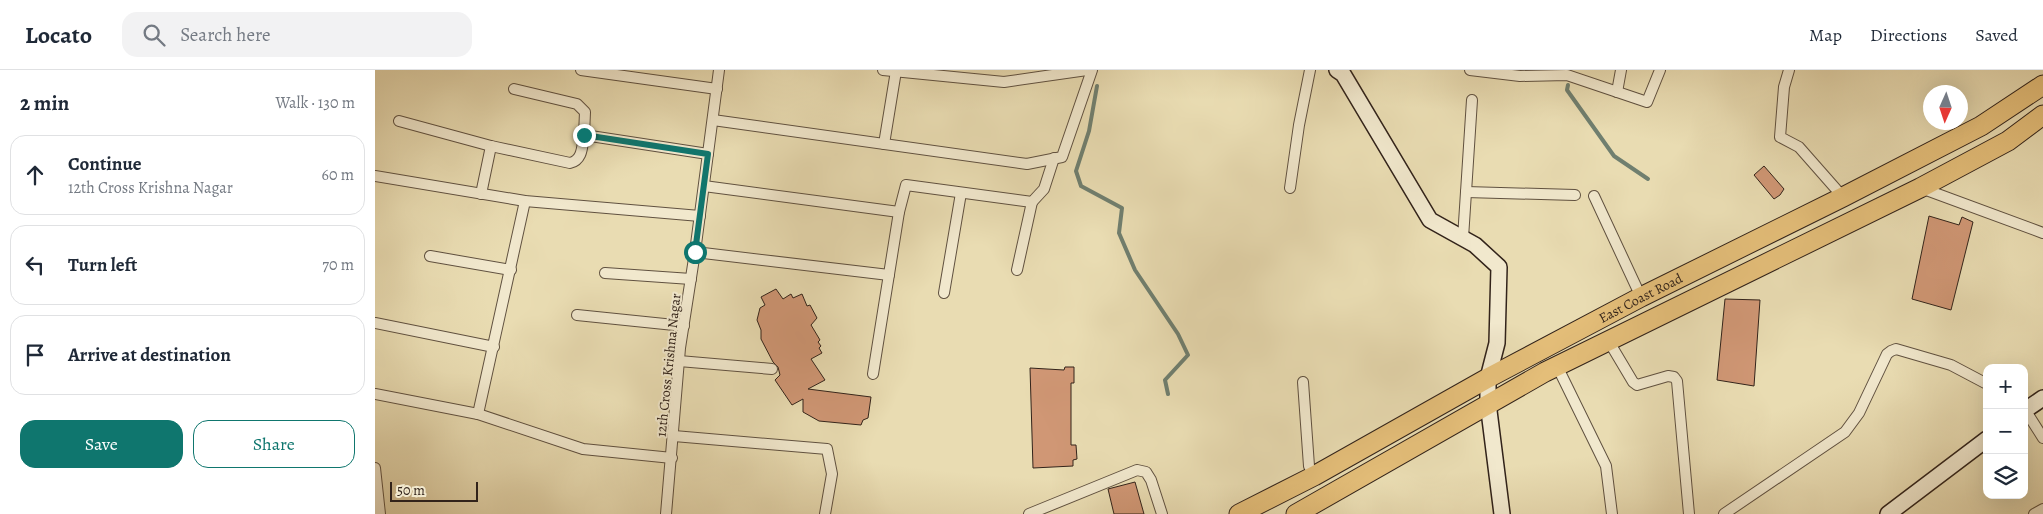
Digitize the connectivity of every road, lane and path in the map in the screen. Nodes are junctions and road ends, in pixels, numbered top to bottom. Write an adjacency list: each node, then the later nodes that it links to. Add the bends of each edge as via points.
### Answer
1 (581, 70): 16 (street)
2 (719, 70): 16 (street, 12th Cross Krishna Nagar)
3 (883, 70): 12 (street)
4 (1087, 70): 12 (street, via 1004,82)
5 (1092, 70): 26 (street, via 1062,157)
6 (1310, 70): 29 (street)
7 (1337, 70): 42 (street, via 1343,74 1430,220)
8 (1470, 70): 13 (street)
9 (1621, 70): 17 (street)
10 (1661, 70): 17 (street, via 1647,102)
11 (1789, 70): 36 (street, via 1780,137 1799,147)
12 (896, 71): 23 (street)
13 (1529, 73): 17 (street, via 1567,75)
14 (2043, 86): 36 (highway, East Coast Road, via 1981,126)
15 (514, 89): 22 (street, via 577,104 585,112)
16 (717, 89): 20 (street, 12th Cross Krishna Nagar)
17 (1617, 92)
18 (1472, 100): 31 (street)
19 (2043, 115): 30 (highway, East Coast Road, via 2008,141)
20 (713, 120): 23 (street); 25 (street, 12th Cross Krishna Nagar)
21 (399, 121): 24 (street)
22 (584, 135): 24 (street, via 576,162); 25 (street)
23 (884, 144): 26 (street, via 1027,164)
24 (491, 146): 33 (street)
25 (708, 154): 28 (street, 12th Cross Krishna Nagar)
26 (1054, 158): 38 (street, via 1044,189)
27 (375, 176): 33 (street)
28 (704, 186): 39 (street); 40 (street, 12th Cross Krishna Nagar)
29 (1290, 188)
30 (1920, 188): 41 (street); 55 (highway, East Coast Road)
31 (1466, 192): 34 (street); 42 (street)
32 (961, 193): 38 (street); 39 (street, via 906,185); 50 (street)
33 (481, 194): 37 (street)
34 (1575, 195)
35 (1594, 196): 51 (street)
36 (1843, 197): 51 (highway, East Coast Road)
37 (525, 201): 40 (street); 45 (street)
38 (1031, 202): 46 (street)
39 (899, 212): 48 (street)
40 (700, 216): 43 (street, 12th Cross Krishna Nagar)
41 (2043, 233)
42 (1463, 238): 61 (street, via 1499,267 1497,343)
43 (695, 252): 48 (street); 49 (street, 12th Cross Krishna Nagar)
44 (431, 256): 45 (street)
45 (511, 270): 56 (street)
46 (1017, 270)
47 (605, 273): 49 (street)
48 (889, 275): 60 (street)
49 (691, 280): 54 (street, 12th Cross Krishna Nagar)
50 (944, 294)
51 (1641, 297): 61 (highway, East Coast Road)
52 (577, 315): 54 (street)
53 (375, 323): 56 (street)
54 (684, 326): 57 (street, 12th Cross Krishna Nagar)
55 (1608, 340): 58 (highway, East Coast Road); 86 (street, via 1637,385 1668,376 1677,381)
56 (494, 347): 68 (street)
57 (679, 361): 59 (street); 70 (street, 12th Cross Krishna Nagar)
58 (1557, 366): 66 (highway, East Coast Road); 85 (street, via 1605,466)
59 (771, 369)
60 (873, 374)
61 (1488, 378): 66 (street); 75 (highway, East Coast Road)
62 (1303, 382): 75 (street, via 1309,466)
63 (1983, 382): 87 (street, via 1937,360 1891,350 1859,413 1845,432)
64 (375, 394): 68 (street)
65 (2043, 398): 67 (street)
66 (1488, 403): 83 (highway, East Coast Road); 84 (street)
67 (2028, 407)
68 (478, 414): 73 (street, via 583,449)
69 (2028, 414): 71 (street)
70 (674, 436): 73 (street, 12th Cross Krishna Nagar); 79 (street, via 827,450 831,474)
71 (2043, 438)
72 (1983, 443): 88 (street)
73 (671, 458): 78 (street, 12th Cross Krishna Nagar)
74 (375, 468): 77 (street)
75 (1314, 476): 82 (highway, East Coast Road)
76 (2043, 509): 89 (street)
77 (379, 514)
78 (666, 514)
79 (825, 514)
80 (1029, 514): 81 (street, via 1137,470 1146,472 1151,480)
81 (1162, 514)
82 (1239, 514)
83 (1296, 514)
84 (1502, 514)
85 (1612, 514)
86 (1689, 514)
87 (1724, 514)
88 (1888, 514)
89 (2034, 514)

